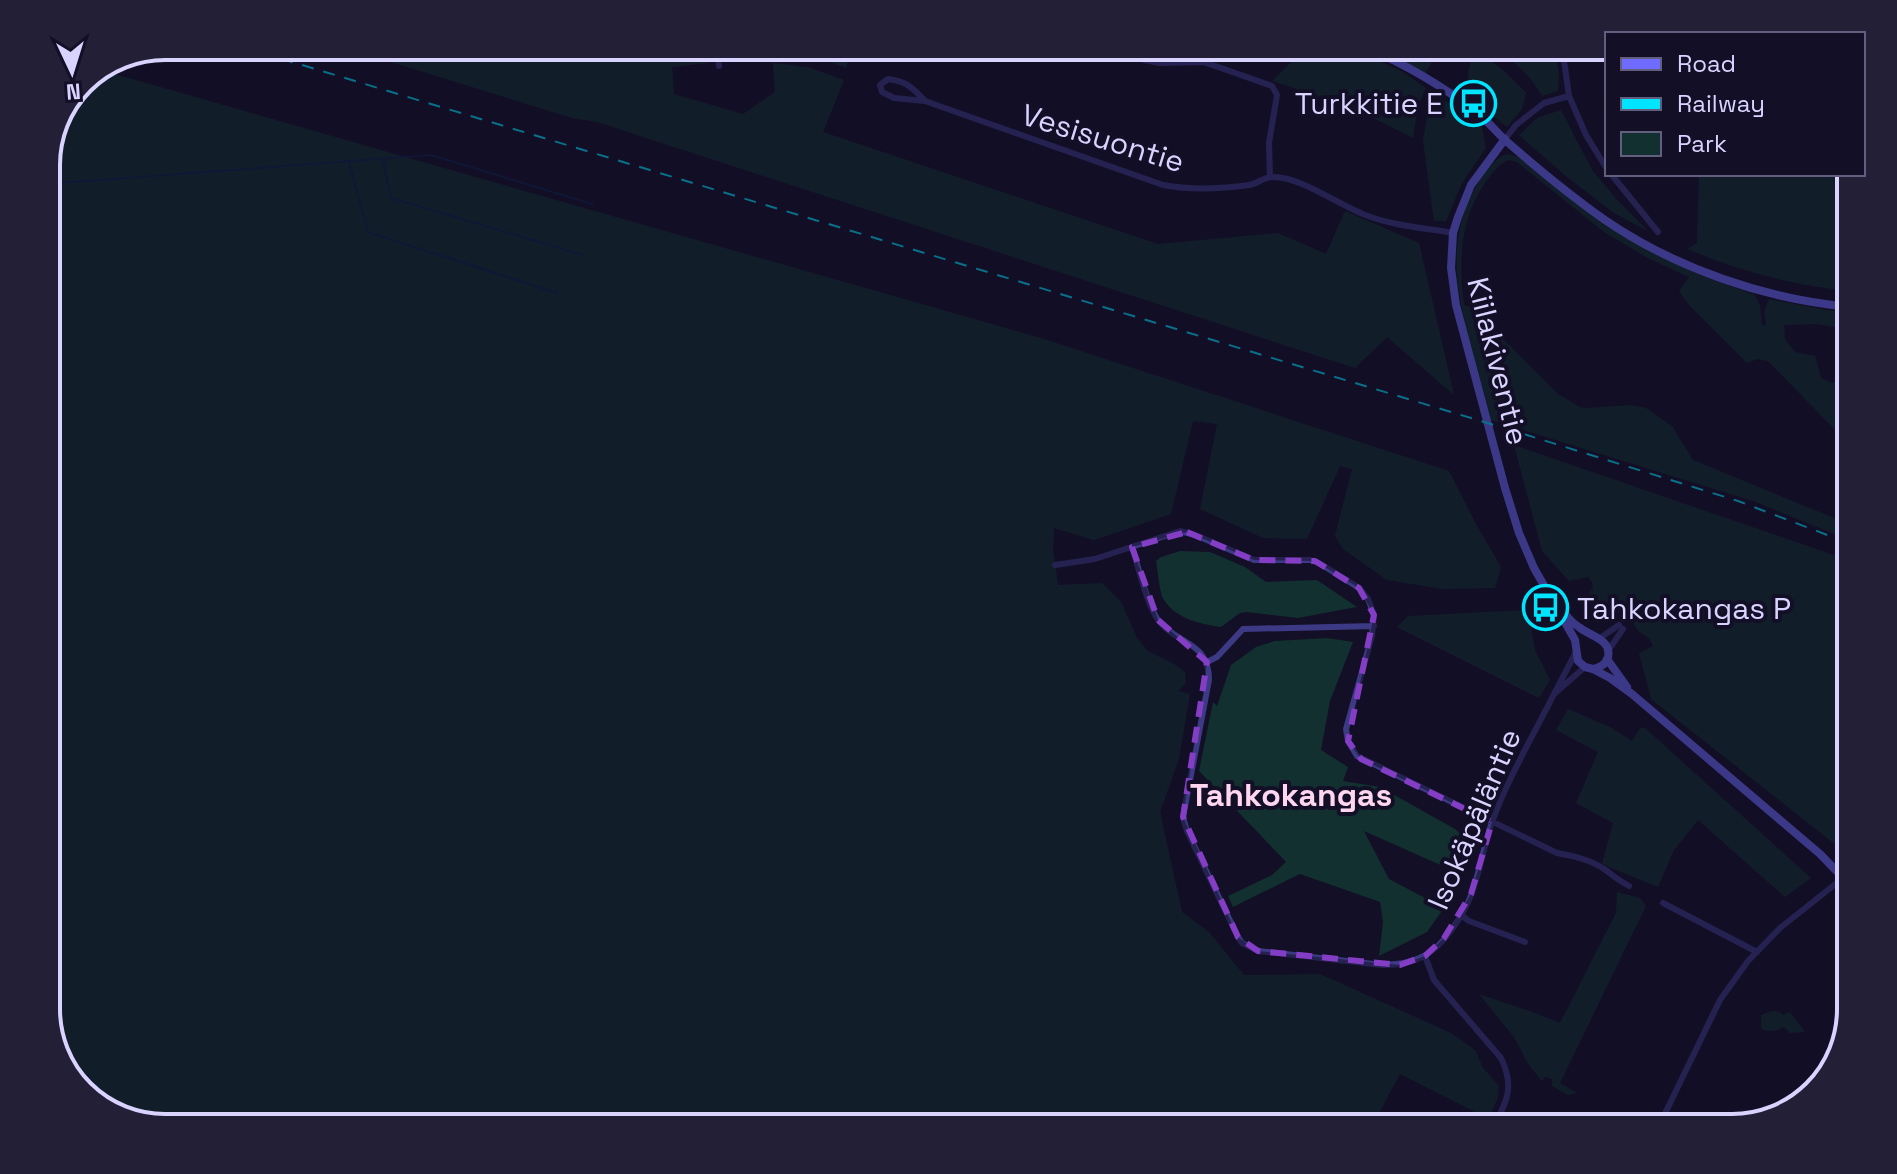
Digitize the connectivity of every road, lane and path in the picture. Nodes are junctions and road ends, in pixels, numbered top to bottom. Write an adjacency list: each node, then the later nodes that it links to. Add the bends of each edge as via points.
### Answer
1 (718, 60): 5 (street)
2 (1144, 60): 11 (street, via 1204,62 1272,86 1277,95)
3 (1394, 60): 8 (street, via 1452,95)
4 (1564, 60): 6 (street)
5 (719, 66)
6 (1569, 96): 8 (street, via 1544,103); 9 (street)
7 (925, 101): 7 (street, Vesisuontie, via 901,81 888,79 880,85 894,98); 11 (street, Vesisuontie, via 1163,185 1237,186)
8 (1505, 139): 13 (street, Kiilakiventie, via 1471,185); 14 (street, via 1607,221 1658,250 1764,292)
9 (1605, 166)
10 (1612, 176): 12 (street)
11 (1270, 177): 13 (street, Vesisuontie, via 1302,184 1371,217)
12 (1658, 232)
13 (1453, 233): 17 (street, Kiilakiventie, via 1456,305 1519,533)
14 (1837, 306)
15 (1132, 547): 16 (street); 18 (street, via 1180,531 1254,560 1315,561 1359,588 1372,606); 22 (street, via 1158,620)
16 (1055, 565)
17 (1551, 598): 19 (street, Kiilakiventie); 20 (street, Kiilakiventie)
18 (1374, 626): 22 (street, via 1243,629); 26 (street, via 1346,729 1350,747 1361,759)
19 (1596, 638): 20 (street, via 1582,640); 21 (street, via 1605,643); 21 (street, via 1621,627)
20 (1576, 650): 23 (street, via 1578,661); 24 (street, Isokäpäläntie)
21 (1608, 655): 23 (street, via 1602,666); 25 (street)
22 (1207, 662): 34 (street, via 1209,680 1183,817 1242,943 1258,951 1382,965)
23 (1589, 668): 24 (street, Isokäpäläntie); 25 (street)
24 (1554, 694): 26 (street, Isokäpäläntie)
25 (1632, 694): 27 (street)
26 (1492, 822): 29 (street, via 1557,853 1575,855); 31 (street, Isokäpäläntie)
27 (1837, 872)
28 (1837, 883): 33 (street)
29 (1629, 886)
30 (1663, 903): 33 (street)
31 (1461, 915): 32 (street); 34 (street, Isokäpäläntie)
32 (1525, 942)
33 (1757, 952): 36 (street, via 1720,1000)
34 (1425, 956): 35 (street, via 1434,980 1505,1066 1508,1097)
35 (1500, 1114)
36 (1665, 1114)

